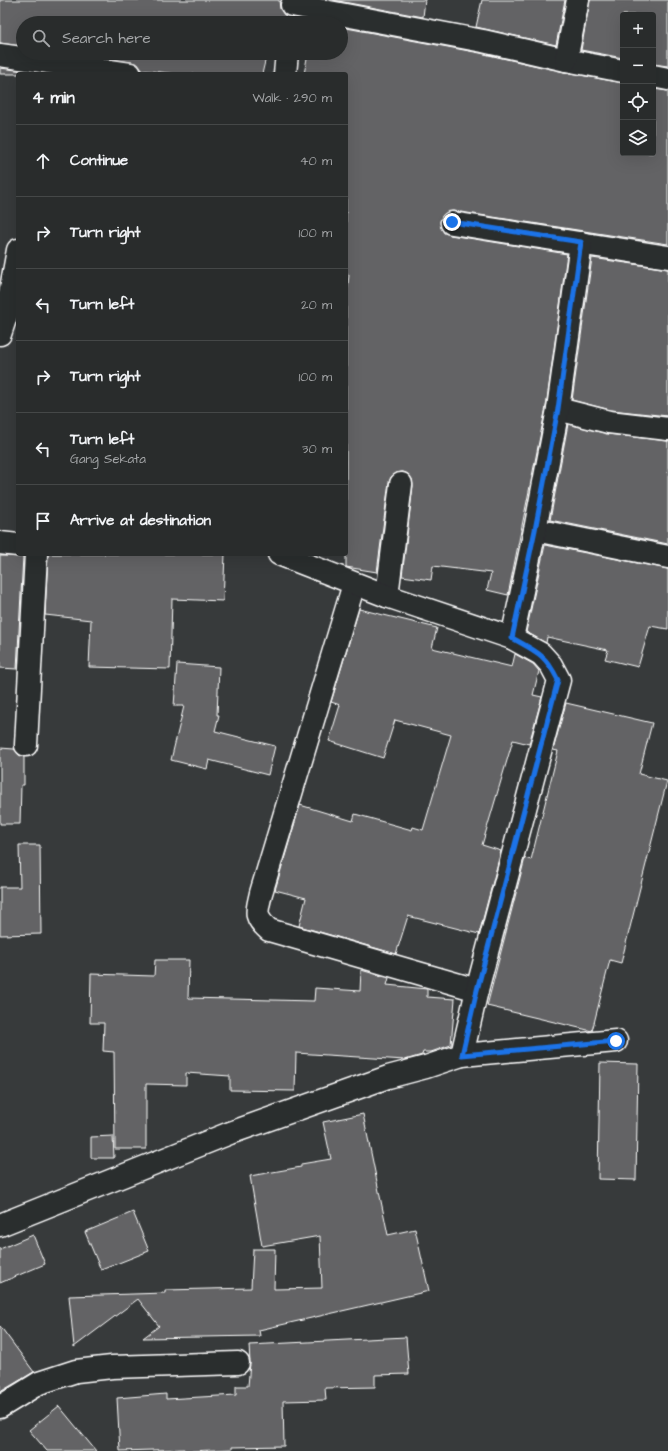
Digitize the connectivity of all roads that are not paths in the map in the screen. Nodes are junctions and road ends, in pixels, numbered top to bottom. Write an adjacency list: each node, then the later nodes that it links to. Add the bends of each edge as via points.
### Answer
1 (578, 0): 9 (street)
2 (292, 9): 3 (street)
3 (334, 16)
4 (348, 18): 9 (street, via 483,41)
5 (0, 55): 6 (street)
6 (16, 60)
7 (17, 60): 10 (street)
8 (286, 60): 13 (street)
9 (566, 60): 11 (street)
10 (40, 67): 12 (street)
11 (620, 69)
12 (104, 72)
13 (285, 72)
14 (656, 77): 15 (street)
15 (668, 79)
16 (452, 222): 17 (street)
17 (581, 242): 18 (street); 21 (street)
18 (668, 257)
19 (16, 263): 20 (street)
20 (2, 322)
21 (558, 409): 22 (street, via 609,422); 24 (street)
22 (668, 428)
23 (401, 484): 31 (street)
24 (535, 530): 29 (street); 32 (street)
25 (0, 543): 26 (street)
26 (16, 545)
27 (36, 556): 33 (street)
28 (284, 556): 30 (street)
29 (668, 558)
30 (354, 584): 31 (street); 34 (street, via 261,893 258,920 269,930)
31 (387, 596): 32 (street)
32 (512, 638): 34 (street, via 541,654 551,665 558,680)
33 (26, 745)
34 (477, 990): 36 (street)
35 (616, 1041): 36 (street)
36 (462, 1055): 37 (street, via 388,1077 230,1133)
37 (0, 1225)
38 (238, 1363): 39 (street, via 76,1370 39,1383)
39 (0, 1407)

